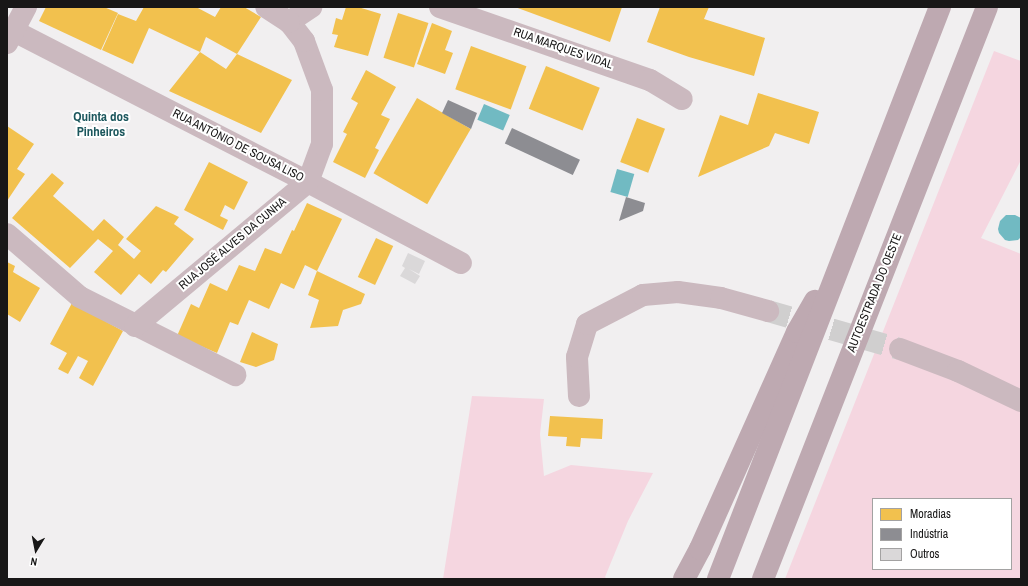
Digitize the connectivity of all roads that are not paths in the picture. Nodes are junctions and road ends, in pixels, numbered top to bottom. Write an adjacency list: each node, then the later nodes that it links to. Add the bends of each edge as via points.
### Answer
1 (26, 7): 8 (street)
2 (266, 7): 7 (street)
3 (311, 7): 7 (street)
4 (440, 7): 9 (street, RUA MARQUES VIDAL, via 650,80)
5 (940, 7): 12 (highway)
6 (986, 7): 22 (highway, AUTOESTRADA DO OESTE)
7 (289, 22): 10 (street, via 304,41 322,90 322,144)
8 (10, 37): 10 (street, RUA ANTÓNIO DE SOUSA LISO)
9 (682, 99)
10 (308, 182): 13 (street, RUA ANTÓNIO DE SOUSA LISO); 15 (street, RUA JOSÉ ALVES DA CUNHA)
11 (7, 234): 15 (street, via 80,298)
12 (844, 254): 20 (highway, via 797,332 700,549); 21 (highway)
13 (461, 263)
14 (768, 311): 18 (street, via 714,297 678,292 643,295 587,324 577,357)
15 (135, 326): 17 (street)
16 (900, 349): 19 (street, via 958,371)
17 (235, 375)
18 (579, 396)
19 (1021, 401)
20 (684, 579)
21 (718, 579)
22 (763, 579)

